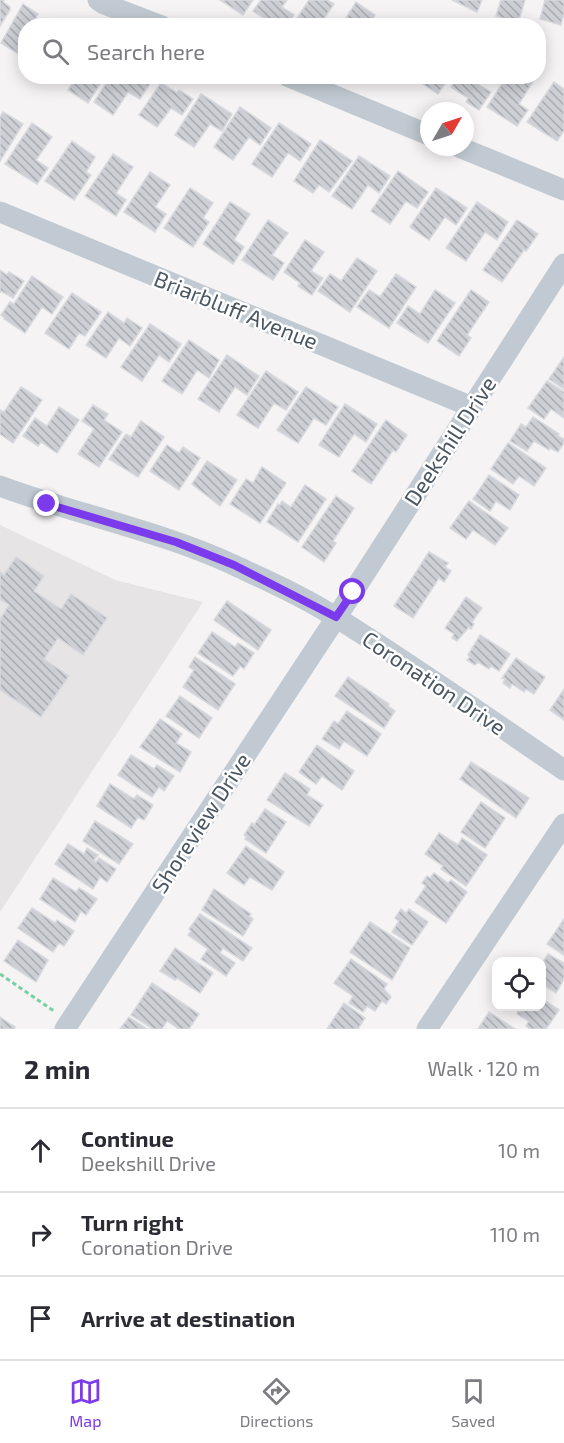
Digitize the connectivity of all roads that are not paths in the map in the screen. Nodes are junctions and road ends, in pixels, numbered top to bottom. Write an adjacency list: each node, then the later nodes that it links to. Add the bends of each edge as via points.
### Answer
1 (98, 0): 2 (street)
2 (141, 18)
3 (306, 84): 4 (street)
4 (420, 131)
5 (474, 153): 6 (street)
6 (564, 190)
7 (0, 212): 9 (street, Briarbluff Avenue)
8 (564, 264): 9 (street, Deekshill Drive)
9 (472, 407): 11 (street, Deekshill Drive)
10 (0, 486): 11 (street, Coronation Drive, via 176,542 234,565)
11 (336, 617): 12 (street, Coronation Drive); 14 (street, Shoreview Drive)
12 (564, 770)
13 (564, 824): 15 (street)
14 (68, 1026)
15 (427, 1029)

